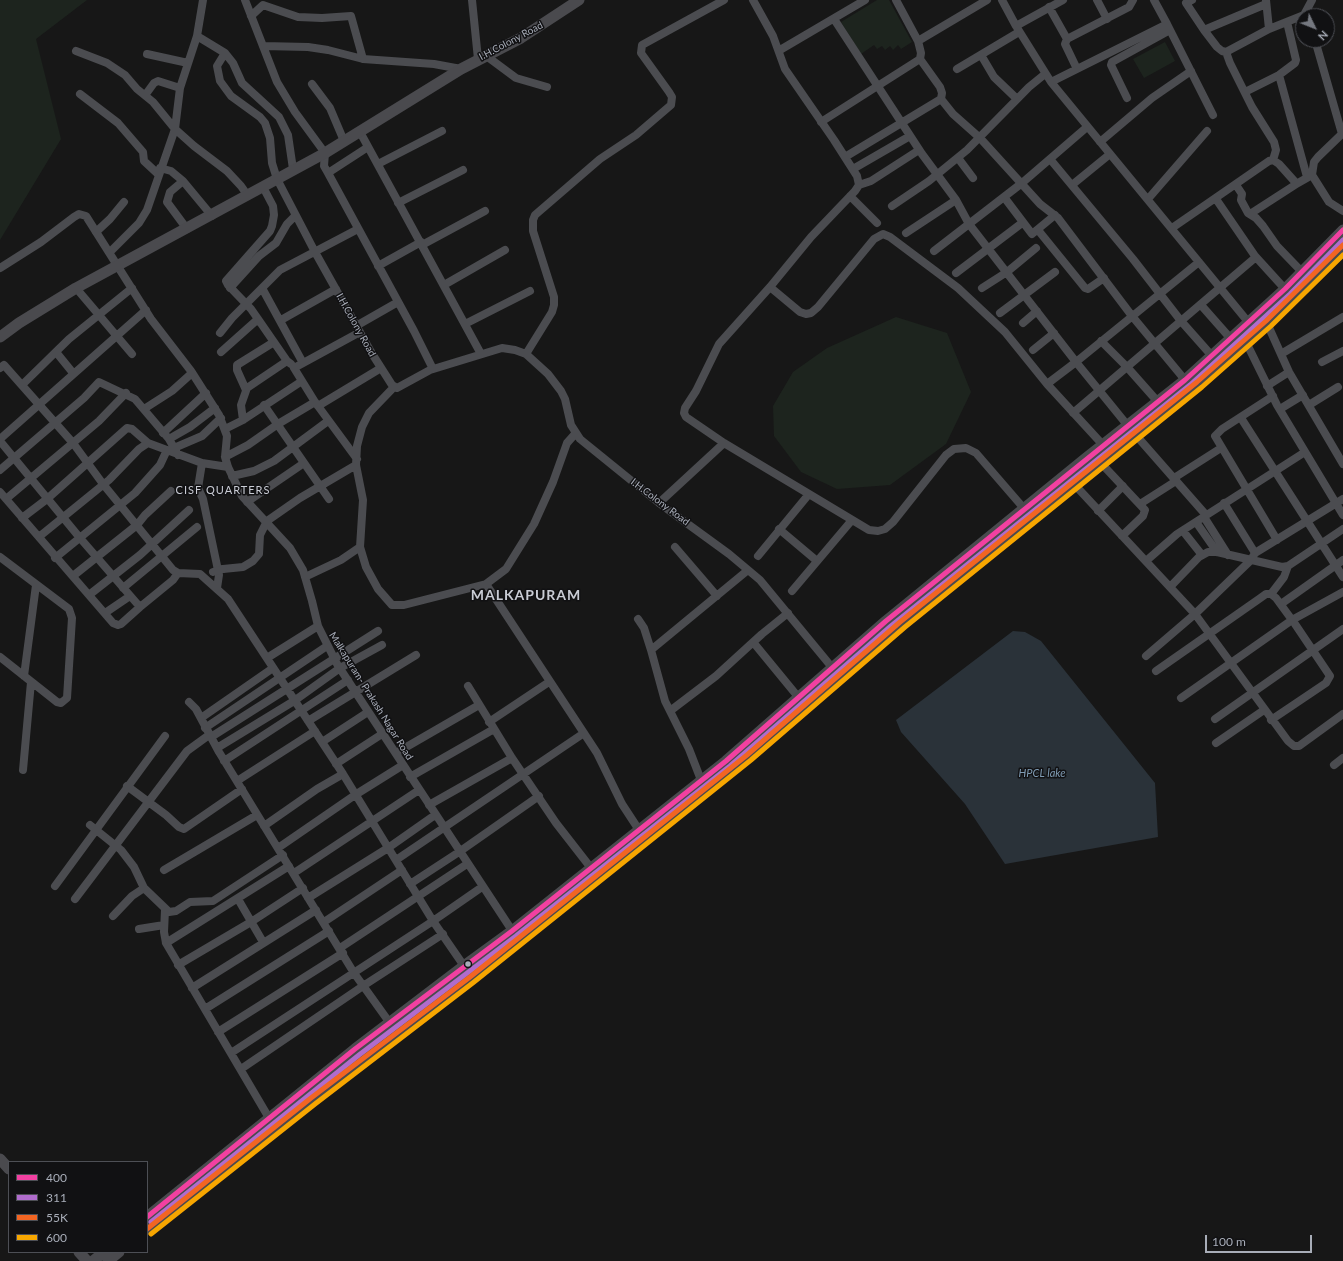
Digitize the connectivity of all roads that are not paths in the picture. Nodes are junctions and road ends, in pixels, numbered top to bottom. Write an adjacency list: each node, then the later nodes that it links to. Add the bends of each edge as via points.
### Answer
1 (203, 0): 27 (street)
2 (472, 0): 38 (street)
3 (578, 0): 38 (main road, I.H.Colony Road, via 521,38)
4 (724, 0): 185 (street, via 642,45 641,53 672,97 671,105 636,135 600,159 535,215 533,231 551,284 554,305)
5 (753, 0): 32 (street)
6 (865, 0): 20 (street)
7 (896, 0): 29 (street)
8 (987, 0): 29 (street)
9 (1002, 0): 24 (street)
10 (1063, 0): 17 (street)
11 (1097, 0): 19 (street)
12 (1133, 0): 19 (street, via 1129,7)
13 (1154, 0): 23 (street)
14 (247, 1): 18 (street)
15 (1188, 1): 26 (street)
16 (1266, 2): 25 (street); 26 (street)
17 (1050, 7): 24 (street); 28 (street)
18 (251, 16): 30 (street); 39 (street, via 263,5 298,17 351,16)
19 (1107, 18): 28 (street)
20 (834, 19): 32 (street); 50 (street)
21 (1295, 19): 22 (street)
22 (1287, 22): 25 (street); 47 (street, via 1296,60)
23 (1168, 27): 44 (street); 45 (street); 57 (street, via 1112,62 1111,65)
24 (1018, 29): 37 (street); 46 (street)
25 (1269, 29): 34 (street)
26 (1204, 30): 34 (street, via 1216,47)
27 (198, 36): 35 (street); 41 (street)
28 (1067, 39): 44 (street, via 1065,44)
29 (918, 41): 40 (street)
30 (263, 46): 39 (street, via 315,48); 74 (street, via 276,82)
31 (1317, 48): 67 (street)
32 (780, 50): 60 (street, via 785,69)
33 (76, 51): 55 (street, via 113,66 129,78 137,89)
34 (1226, 52): 53 (street)
35 (225, 53): 81 (street, via 233,63 242,83 283,123 290,144); 89 (street, via 217,66 218,77 231,96 265,123)
36 (147, 54): 41 (street)
37 (981, 55): 43 (street); 58 (street, via 994,77)
38 (481, 57): 42 (main road, I.H.Colony Road); 51 (street, via 516,78)
39 (363, 59): 42 (street)
40 (920, 59): 50 (street); 56 (street, via 942,91)
41 (188, 63): 52 (street)
42 (461, 68): 66 (main road, I.H.Colony Road)
43 (957, 69)
44 (1077, 69): 48 (street)
45 (1191, 71): 59 (street); 71 (street, via 1135,111)
46 (1045, 74): 48 (street); 58 (street)
47 (1279, 75): 53 (street); 87 (street)
48 (1051, 82): 62 (street)
49 (312, 84): 70 (street, via 330,108)
50 (877, 86): 60 (street); 61 (street)
51 (547, 87)
52 (180, 88): 55 (street, via 158,81); 63 (street)
53 (1245, 92): 76 (street, via 1274,142)
54 (80, 94): 84 (street, via 118,123 143,152 144,161)
55 (146, 94): 63 (street)
56 (942, 98): 61 (street); 69 (street, via 954,114)
57 (1127, 98)
58 (1017, 99): 69 (street)
59 (1213, 115)
60 (822, 122): 77 (street)
61 (902, 122): 68 (street); 77 (street)
62 (1087, 127): 71 (street); 79 (street)
63 (175, 129): 84 (street); 97 (street, via 227,171)
64 (442, 131): 80 (street)
65 (1207, 131): 100 (street)
66 (360, 132): 70 (main road, I.H.Colony Road); 72 (street)
67 (1342, 134): 87 (street, via 1314,162)
68 (910, 136): 73 (street); 82 (street)
69 (980, 138): 78 (street); 91 (street)
70 (344, 141): 74 (main road, I.H.Colony Road)
71 (1100, 142): 75 (street)
72 (368, 147): 80 (street); 85 (street)
73 (919, 150): 86 (street); 93 (street, via 871,181)
74 (325, 153): 81 (main road, I.H.Colony Road); 85 (street, via 324,166)
75 (1110, 154): 94 (street); 100 (street)
76 (1274, 156): 92 (street); 95 (street)
77 (845, 157): 82 (street)
78 (958, 158): 86 (street); 88 (street)
79 (1050, 159): 91 (street); 94 (street)
80 (378, 164): 104 (street)
81 (293, 169): 89 (main road, I.H.Colony Road)
82 (853, 169): 93 (street)
83 (464, 170): 104 (street)
84 (159, 171): 90 (street, via 171,171); 128 (street, via 145,213 139,223)
85 (328, 173): 117 (street)
86 (937, 173): 102 (street); 105 (street)
87 (1310, 176): 92 (street); 106 (street, via 1329,202)
88 (973, 178)
89 (277, 179): 96 (main road, I.H.Colony Road); 111 (street, I.H.Colony Road)
90 (184, 181): 110 (street); 116 (street, via 170,192 167,202)
91 (1022, 183): 99 (street); 109 (street, via 1040,204)
92 (1298, 184): 108 (street)
93 (859, 185): 98 (street)
94 (1072, 185): 151 (street)
95 (1236, 185): 101 (street); 108 (street, via 1242,194 1241,200)
96 (263, 187): 97 (main road, I.H.Colony Road); 144 (street, via 273,206 272,226 226,281)
97 (248, 196): 110 (main road, I.H.Colony Road)
98 (850, 196): 113 (street); 141 (street)
99 (1004, 197): 112 (street); 114 (street)
100 (1148, 199): 115 (street)
101 (1216, 199): 115 (street); 130 (street)
102 (956, 200): 114 (street); 121 (street)
103 (124, 202): 120 (street)
104 (398, 202): 122 (street)
105 (892, 206)
106 (1343, 210)
107 (485, 211): 122 (street)
108 (1250, 214): 137 (street, via 1264,226 1277,246)
109 (1055, 215): 118 (street); 139 (street)
110 (212, 216): 116 (main road, I.H.Colony Road)
111 (295, 216): 129 (street, I.H.Colony Road); 144 (street, via 276,243 259,256)
112 (1022, 223): 118 (street, via 1032,234); 125 (street)
113 (877, 224)
114 (969, 224): 125 (street); 127 (street)
115 (1172, 228): 131 (street)
116 (187, 229): 132 (main road, I.H.Colony Road)
117 (358, 229): 129 (street); 133 (street)
118 (1038, 230): 139 (street, via 1085,288)
119 (1343, 230): 124 (main road)
120 (96, 232): 128 (street, Malkapuram- Prakash Nagar Road); 134 (street, Malkapuram- Prakash Nagar Road, via 86,216 79,214)
121 (906, 233)
122 (421, 244): 133 (street); 140 (street)
123 (1036, 248): 135 (street)
124 (1339, 248): 137 (main road); 165 (main road)
125 (989, 249): 135 (street); 138 (street)
126 (505, 250): 140 (street)
127 (934, 251)
128 (110, 252): 132 (street, Malkapuram- Prakash Nagar Road)
129 (315, 252): 145 (street, via 284,267); 148 (street, I.H.Colony Road)
130 (1256, 257): 147 (street); 149 (street)
131 (1199, 262): 147 (street); 151 (street)
132 (117, 265): 142 (main road, I.H.Colony Road); 143 (street, Malkapuram- Prakash Nagar Road)
133 (378, 266): 153 (street)
134 (0, 268)
135 (1007, 272): 146 (street); 152 (street)
136 (1055, 272): 152 (street)
137 (1302, 272): 149 (main road)
138 (956, 273)
139 (1104, 278): 160 (street)
140 (444, 285): 167 (street)
141 (770, 286): 203 (street, via 800,312 811,313 874,239 884,234 921,259 966,296 1005,332); 235 (street, via 714,352 685,408 684,413 690,422)
142 (76, 288): 159 (street); 172 (main road, I.H.Colony Road)
143 (132, 288): 156 (street, Malkapuram- Prakash Nagar Road); 159 (street)
144 (230, 288): 154 (street)
145 (262, 288): 154 (street); 163 (street)
146 (982, 288)
147 (1221, 288): 155 (street); 168 (street)
148 (336, 289): 163 (street); 169 (street, I.H.Colony Road)
149 (1285, 290): 168 (main road)
150 (530, 291): 167 (street)
151 (1160, 293): 160 (street); 164 (street)
152 (1024, 294): 157 (street); 158 (street)
153 (398, 302): 169 (street); 196 (street)
154 (246, 304): 162 (street); 170 (street)
155 (1201, 305): 164 (street); 174 (street)
156 (146, 310): 173 (street); 199 (street, Malkapuram- Prakash Nagar Road)
157 (1037, 311): 166 (street); 171 (street)
158 (1000, 313)
159 (99, 315): 173 (street); 181 (street)
160 (1132, 316): 176 (street); 178 (street)
161 (1343, 317): 186 (street)
162 (258, 319): 177 (street); 182 (street)
163 (281, 320): 191 (street)
164 (1181, 321): 178 (street); 187 (street)
165 (1266, 321): 168 (main road); 186 (street)
166 (1023, 323)
167 (465, 324): 184 (street)
168 (1252, 327): 174 (main road); 175 (main road)
169 (358, 329): 191 (street); 195 (street, I.H.Colony Road)
170 (220, 333)
171 (1054, 333): 179 (street); 189 (street)
172 (0, 337)
173 (116, 337): 183 (street); 198 (street)
174 (1231, 339): 187 (main road)
175 (1245, 340): 204 (street); 229 (main road, via 1197,382)
176 (1101, 341): 189 (street); 192 (street)
177 (274, 342): 188 (street); 207 (street, via 237,365)
178 (1155, 343): 192 (street); 201 (street)
179 (1033, 350)
180 (1343, 351): 190 (street)
181 (56, 352): 198 (street); 202 (street)
182 (221, 352)
183 (132, 354)
184 (481, 354): 185 (street, via 502,348); 196 (street)
185 (526, 354): 230 (street, via 548,374 561,391)
186 (1281, 354): 197 (street)
187 (1212, 356): 201 (main road)
188 (287, 361): 194 (street); 207 (street)
189 (1076, 362): 203 (street); 208 (street)
190 (1322, 362)
191 (304, 363): 194 (street)
192 (1127, 367): 208 (street); 213 (street)
193 (0, 368): 202 (street, via 4,365)
194 (294, 368): 200 (street)
195 (381, 368): 205 (street, I.H.Colony Road); 215 (street)
196 (434, 369): 205 (street, via 399,387)
197 (1289, 372): 204 (street); 211 (street)
198 (73, 373): 214 (street)
199 (192, 373): 209 (street, Malkapuram- Prakash Nagar Road); 219 (street, via 172,391)
200 (302, 380): 215 (street); 216 (street)
201 (1185, 380): 213 (main road)
202 (22, 384): 214 (street)
203 (1047, 384): 221 (street)
204 (1267, 386): 212 (street)
205 (394, 387): 244 (street, via 377,403 365,420 357,446)
206 (1338, 387): 217 (street)
207 (246, 390): 224 (street, via 241,410)
208 (1100, 391): 221 (street); 229 (street)
209 (206, 392): 218 (street, Malkapuram- Prakash Nagar Road); 231 (street)
210 (126, 393): 219 (street); 226 (street, via 99,382); 233 (street)
211 (1303, 395): 217 (street); 220 (street)
212 (1272, 396): 220 (street); 223 (street)
213 (1158, 402): 229 (main road)
214 (39, 404): 226 (street); 232 (street)
215 (316, 404): 225 (street); 227 (street)
216 (264, 405): 224 (street); 227 (street)
217 (1308, 405): 248 (street)
218 (215, 408): 222 (street, Malkapuram- Prakash Nagar Road); 231 (street, via 190,427)
219 (144, 409): 231 (street)
220 (1280, 409): 240 (street)
221 (1073, 413): 236 (street)
222 (221, 418): 228 (street, Malkapuram- Prakash Nagar Road); 239 (street, via 202,436)
223 (1241, 418): 238 (street, via 1217,432 1215,436); 251 (street)
224 (244, 420): 228 (street)
225 (328, 421): 237 (street); 244 (street)
226 (54, 423): 233 (street); 242 (street)
227 (278, 424): 237 (street); 241 (street)
228 (225, 429): 241 (street, Malkapuram- Prakash Nagar Road)
229 (1131, 429): 236 (main road); 243 (main road); 254 (street)
230 (575, 434): 268 (street, I.H.Colony Road); 317 (street, via 567,443 534,524 506,569)
231 (166, 436): 239 (street)
232 (0, 440): 242 (street)
233 (73, 443): 245 (street); 253 (street)
234 (148, 443): 239 (street); 245 (street, via 130,427); 256 (street)
235 (724, 444): 262 (street); 268 (street)
236 (1103, 445): 274 (main road)
237 (293, 446): 247 (street); 252 (street, via 269,464 254,471)
238 (1221, 448): 254 (street); 259 (street)
239 (173, 451): 246 (street); 271 (street, via 135,493)
240 (1305, 452): 251 (street); 267 (street)
241 (226, 457): 249 (street, Malkapuram- Prakash Nagar Road)
242 (14, 458): 250 (street); 253 (street)
243 (1099, 461): 255 (main road); 258 (street)
244 (356, 462): 257 (street); 294 (street, via 363,500)
245 (88, 463): 256 (street); 264 (street)
246 (202, 463): 249 (street); 321 (street, via 198,488 203,499)
247 (304, 463): 257 (street); 266 (street)
248 (1343, 464)
249 (228, 467): 252 (street, Malkapuram- Prakash Nagar Road)
250 (0, 470)
251 (1274, 471): 259 (street); 282 (street)
252 (232, 476): 266 (street, Malkapuram- Prakash Nagar Road)
253 (31, 478): 263 (street); 264 (street)
254 (1175, 479): 270 (street); 276 (street)
255 (1073, 483): 273 (street); 274 (main road)
256 (103, 484): 271 (street); 277 (street)
257 (320, 486): 265 (street); 280 (street)
258 (1123, 486): 270 (street); 273 (street)
259 (1246, 489): 269 (street); 291 (street)
260 (172, 491): 283 (street, via 145,514)
261 (0, 492): 263 (street)
262 (809, 494): 279 (street); 286 (street)
263 (6, 499): 278 (street)
264 (47, 499): 277 (street); 278 (street)
265 (329, 499)
266 (247, 502): 280 (street, Malkapuram- Prakash Nagar Road)
267 (1340, 502): 275 (street); 282 (street)
268 (659, 503): 310 (street, I.H.Colony Road)
269 (1224, 503): 276 (street); 303 (street)
270 (1140, 504): 289 (street, via 1145,513)
271 (120, 505): 283 (street); 290 (street)
272 (189, 510): 292 (street)
273 (1098, 511): 289 (street)
274 (1028, 513): 279 (street, via 980,457 966,448 954,450 946,455 885,529 869,530); 353 (main road, via 886,621)
275 (1343, 515)
276 (1205, 516): 281 (street); 297 (street)
277 (63, 517): 288 (street); 290 (street)
278 (22, 518): 288 (street)
279 (852, 520): 305 (street)
280 (267, 522): 314 (street, Malkapuram- Prakash Nagar Road, via 290,548); 316 (street, bridge, via 260,535 260,550 257,557 243,567 223,569)
281 (1196, 522): 287 (street); 296 (street)
282 (1306, 522): 291 (street); 293 (street)
283 (137, 525): 292 (street); 300 (street)
284 (197, 527): 301 (street)
285 (1343, 529): 293 (street)
286 (779, 530): 302 (street); 305 (street)
287 (1183, 531): 298 (street); 307 (street)
288 (40, 536): 304 (street)
289 (1122, 536): 307 (street)
290 (80, 538): 300 (street); 304 (street)
291 (1277, 540): 303 (street)
292 (152, 544): 301 (street); 313 (street)
293 (1321, 545): 308 (street); 309 (street)
294 (360, 547): 314 (street, via 341,560); 317 (street, via 375,584 392,605 404,605)
295 (675, 547): 327 (street)
296 (1217, 552): 297 (street); 298 (street)
297 (1228, 554): 303 (street)
298 (1202, 555): 319 (street)
299 (0, 556): 318 (street)
300 (97, 556): 312 (street); 313 (street)
301 (160, 556): 311 (street); 320 (street)
302 (758, 556)
303 (1253, 556): 309 (street); 332 (street)
304 (55, 558): 312 (street)
305 (817, 560): 322 (street)
306 (1343, 560): 308 (street)
307 (1146, 561): 319 (street)
308 (1335, 565): 315 (street); 328 (street)
309 (1288, 566): 324 (street, via 1284,577)
310 (748, 570): 327 (street); 331 (street, I.H.Colony Road)
311 (178, 573): 316 (street, via 197,573); 329 (street)
312 (73, 576): 325 (street)
313 (113, 576): 320 (street); 325 (street)
314 (305, 577): 335 (street, Malkapuram- Prakash Nagar Road)
315 (1343, 577)
316 (205, 578): 321 (street)
317 (486, 584): 358 (street)
318 (36, 585): 354 (street); 357 (street, via 64,605 72,618 67,698 61,703 57,702)
319 (1170, 587): 332 (street)
320 (123, 588): 326 (street)
321 (219, 590): 347 (street, via 228,599)
322 (792, 591)
323 (1343, 592): 334 (street)
324 (1271, 594): 328 (street); 338 (street, via 1263,596)
325 (89, 595): 330 (street)
326 (130, 596): 329 (street); 330 (street)
327 (717, 596): 342 (street)
328 (1281, 604): 334 (street)
329 (140, 607): 330 (street, via 118,625)
330 (105, 613)
331 (788, 613): 339 (street); 353 (street, I.H.Colony Road)
332 (1194, 614): 338 (street); 345 (street)
333 (638, 619): 342 (street, via 644,628)
334 (1292, 620): 343 (street); 349 (street)
335 (318, 626): 341 (street, Malkapuram- Prakash Nagar Road); 347 (street)
336 (1343, 629): 343 (street)
337 (378, 631): 348 (street)
338 (1209, 634): 349 (street); 352 (street)
339 (752, 642): 363 (street); 370 (street, via 713,678)
340 (382, 645): 351 (street)
341 (327, 646): 348 (street, Malkapuram- Prakash Nagar Road); 355 (street)
342 (651, 650): 370 (street)
343 (1314, 650): 362 (street); 375 (street, via 1329,672 1329,679)
344 (416, 655): 361 (street)
345 (1146, 656)
346 (0, 657): 354 (street)
347 (267, 658): 350 (street)
348 (334, 659): 351 (street, Malkapuram- Prakash Nagar Road); 360 (street)
349 (1230, 663): 362 (street); 364 (street)
350 (273, 668): 355 (street); 373 (street)
351 (340, 668): 356 (street, Malkapuram- Prakash Nagar Road); 365 (street)
352 (1156, 671)
353 (837, 673): 363 (main road); 378 (main road)
354 (24, 676): 357 (street)
355 (280, 679): 360 (street); 380 (street)
356 (348, 680): 361 (street, Malkapuram- Prakash Nagar Road); 369 (street)
357 (31, 682): 394 (street)
358 (549, 682): 377 (street); 381 (street)
359 (468, 686): 367 (street)
360 (286, 690): 365 (street); 380 (street)
361 (355, 691): 371 (street, Malkapuram- Prakash Nagar Road); 376 (street)
362 (1252, 694): 368 (street); 374 (street)
363 (799, 698): 378 (main road)
364 (1181, 698)
365 (294, 701): 369 (street); 386 (street)
366 (189, 702): 373 (street)
367 (479, 705): 377 (street); 387 (street)
368 (1264, 710): 375 (street); 385 (street)
369 (301, 711): 376 (street); 390 (street)
370 (670, 711): 398 (street)
371 (368, 712): 382 (street, Malkapuram- Prakash Nagar Road); 384 (street)
372 (1343, 714): 375 (street, via 1299,746 1294,746 1288,741)
373 (201, 718): 380 (street)
374 (1215, 719)
375 (1271, 720)
376 (308, 721): 379 (street)
377 (491, 725): 388 (street); 397 (street)
378 (771, 728): 398 (main road); 444 (main road)
379 (315, 731): 384 (street); 399 (street)
380 (208, 733): 386 (street); 405 (street, via 188,750)
381 (584, 733): 396 (street); 413 (street)
382 (382, 734): 387 (street, Malkapuram- Prakash Nagar Road); 391 (street)
383 (165, 736): 400 (street)
384 (322, 742): 391 (street)
385 (1216, 743)
386 (217, 748): 390 (street)
387 (396, 754): 392 (street, Malkapuram- Prakash Nagar Road)
388 (512, 758): 396 (street); 406 (street)
389 (1343, 758): 393 (street)
390 (224, 761): 399 (street)
391 (336, 764): 395 (street)
392 (403, 765): 397 (street, Malkapuram- Prakash Nagar Road); 403 (street)
393 (1334, 765)
394 (23, 770)
395 (343, 774): 403 (street); 410 (street)
396 (524, 775): 404 (street); 412 (street)
397 (410, 777): 402 (street, Malkapuram- Prakash Nagar Road)
398 (701, 780): 413 (main road)
399 (237, 781): 401 (street)
400 (127, 786): 405 (street); 411 (street)
401 (242, 789): 405 (street, via 182,829); 407 (street)
402 (419, 790): 406 (street, Malkapuram- Prakash Nagar Road); 409 (street)
403 (355, 794): 409 (street); 415 (street)
404 (539, 796): 417 (street); 421 (street)
405 (147, 802): 414 (street)
406 (429, 805): 408 (street, Malkapuram- Prakash Nagar Road)
407 (257, 815): 410 (street); 423 (street)
408 (435, 815): 412 (street, Malkapuram- Prakash Nagar Road); 416 (street)
409 (372, 822): 416 (street); 422 (street)
410 (264, 826): 415 (street)
411 (93, 827): 414 (street); 426 (street)
412 (443, 827): 417 (street, Malkapuram- Prakash Nagar Road); 419 (street)
413 (639, 830): 421 (main road)
414 (115, 845): 428 (street, via 129,858); 432 (street)
415 (278, 848): 418 (street)
416 (388, 848): 419 (street); 431 (street)
417 (459, 852): 420 (street, Malkapuram- Prakash Nagar Road); 425 (street)
418 (282, 855): 422 (street); 434 (street, via 212,901 190,902 172,912)
419 (396, 860): 424 (street)
420 (467, 864): 427 (street, Malkapuram- Prakash Nagar Road); 430 (street)
421 (591, 868): 444 (main road)
422 (292, 869): 429 (street); 433 (street)
423 (164, 870)
424 (402, 870): 425 (street); 439 (street)
425 (410, 884): 430 (street)
426 (55, 886)
427 (482, 887): 437 (street); 444 (street, Malkapuram- Prakash Nagar Road)
428 (144, 888): 434 (street); 436 (street, via 132,896)
429 (303, 888): 431 (street); 438 (street)
430 (417, 895): 437 (street); 447 (street)
431 (308, 898): 435 (street)
432 (75, 899)
433 (238, 899): 438 (street); 446 (street)
434 (163, 907): 440 (street)
435 (316, 910): 439 (street); 445 (street)
436 (113, 916)
437 (433, 921): 443 (street); 450 (street)
438 (250, 922): 445 (street); 448 (street)
439 (324, 922): 442 (street)
440 (161, 926): 441 (street); 446 (street)
441 (139, 929)
442 (330, 931): 447 (street); 453 (street)
443 (443, 934): 449 (street); 451 (street)
444 (515, 935): 449 (main road); 456 (main road)
445 (263, 942): 452 (street)
446 (166, 944): 448 (street)
447 (342, 950): 450 (street); 455 (street)
448 (178, 965): 452 (street)
449 (464, 966): 454 (main road)
450 (354, 973): 451 (street); 457 (street)
451 (363, 986): 454 (street); 458 (street)
452 (192, 988): 453 (street)
453 (205, 1009): 455 (street)
454 (390, 1024): 456 (street); 459 (main road)
455 (218, 1032): 457 (street)
456 (397, 1033): 463 (main road, via 311,1098)
457 (231, 1053): 458 (street)
458 (241, 1069): 459 (street)
459 (269, 1118): 462 (main road)
460 (0, 1159): 461 (main road)
461 (8, 1169)
462 (148, 1216)
463 (148, 1229)
464 (80, 1253): 467 (main road)
465 (103, 1253): 468 (main road)
466 (118, 1253): 469 (main road)
467 (87, 1261)
468 (93, 1261)
469 (108, 1261)

